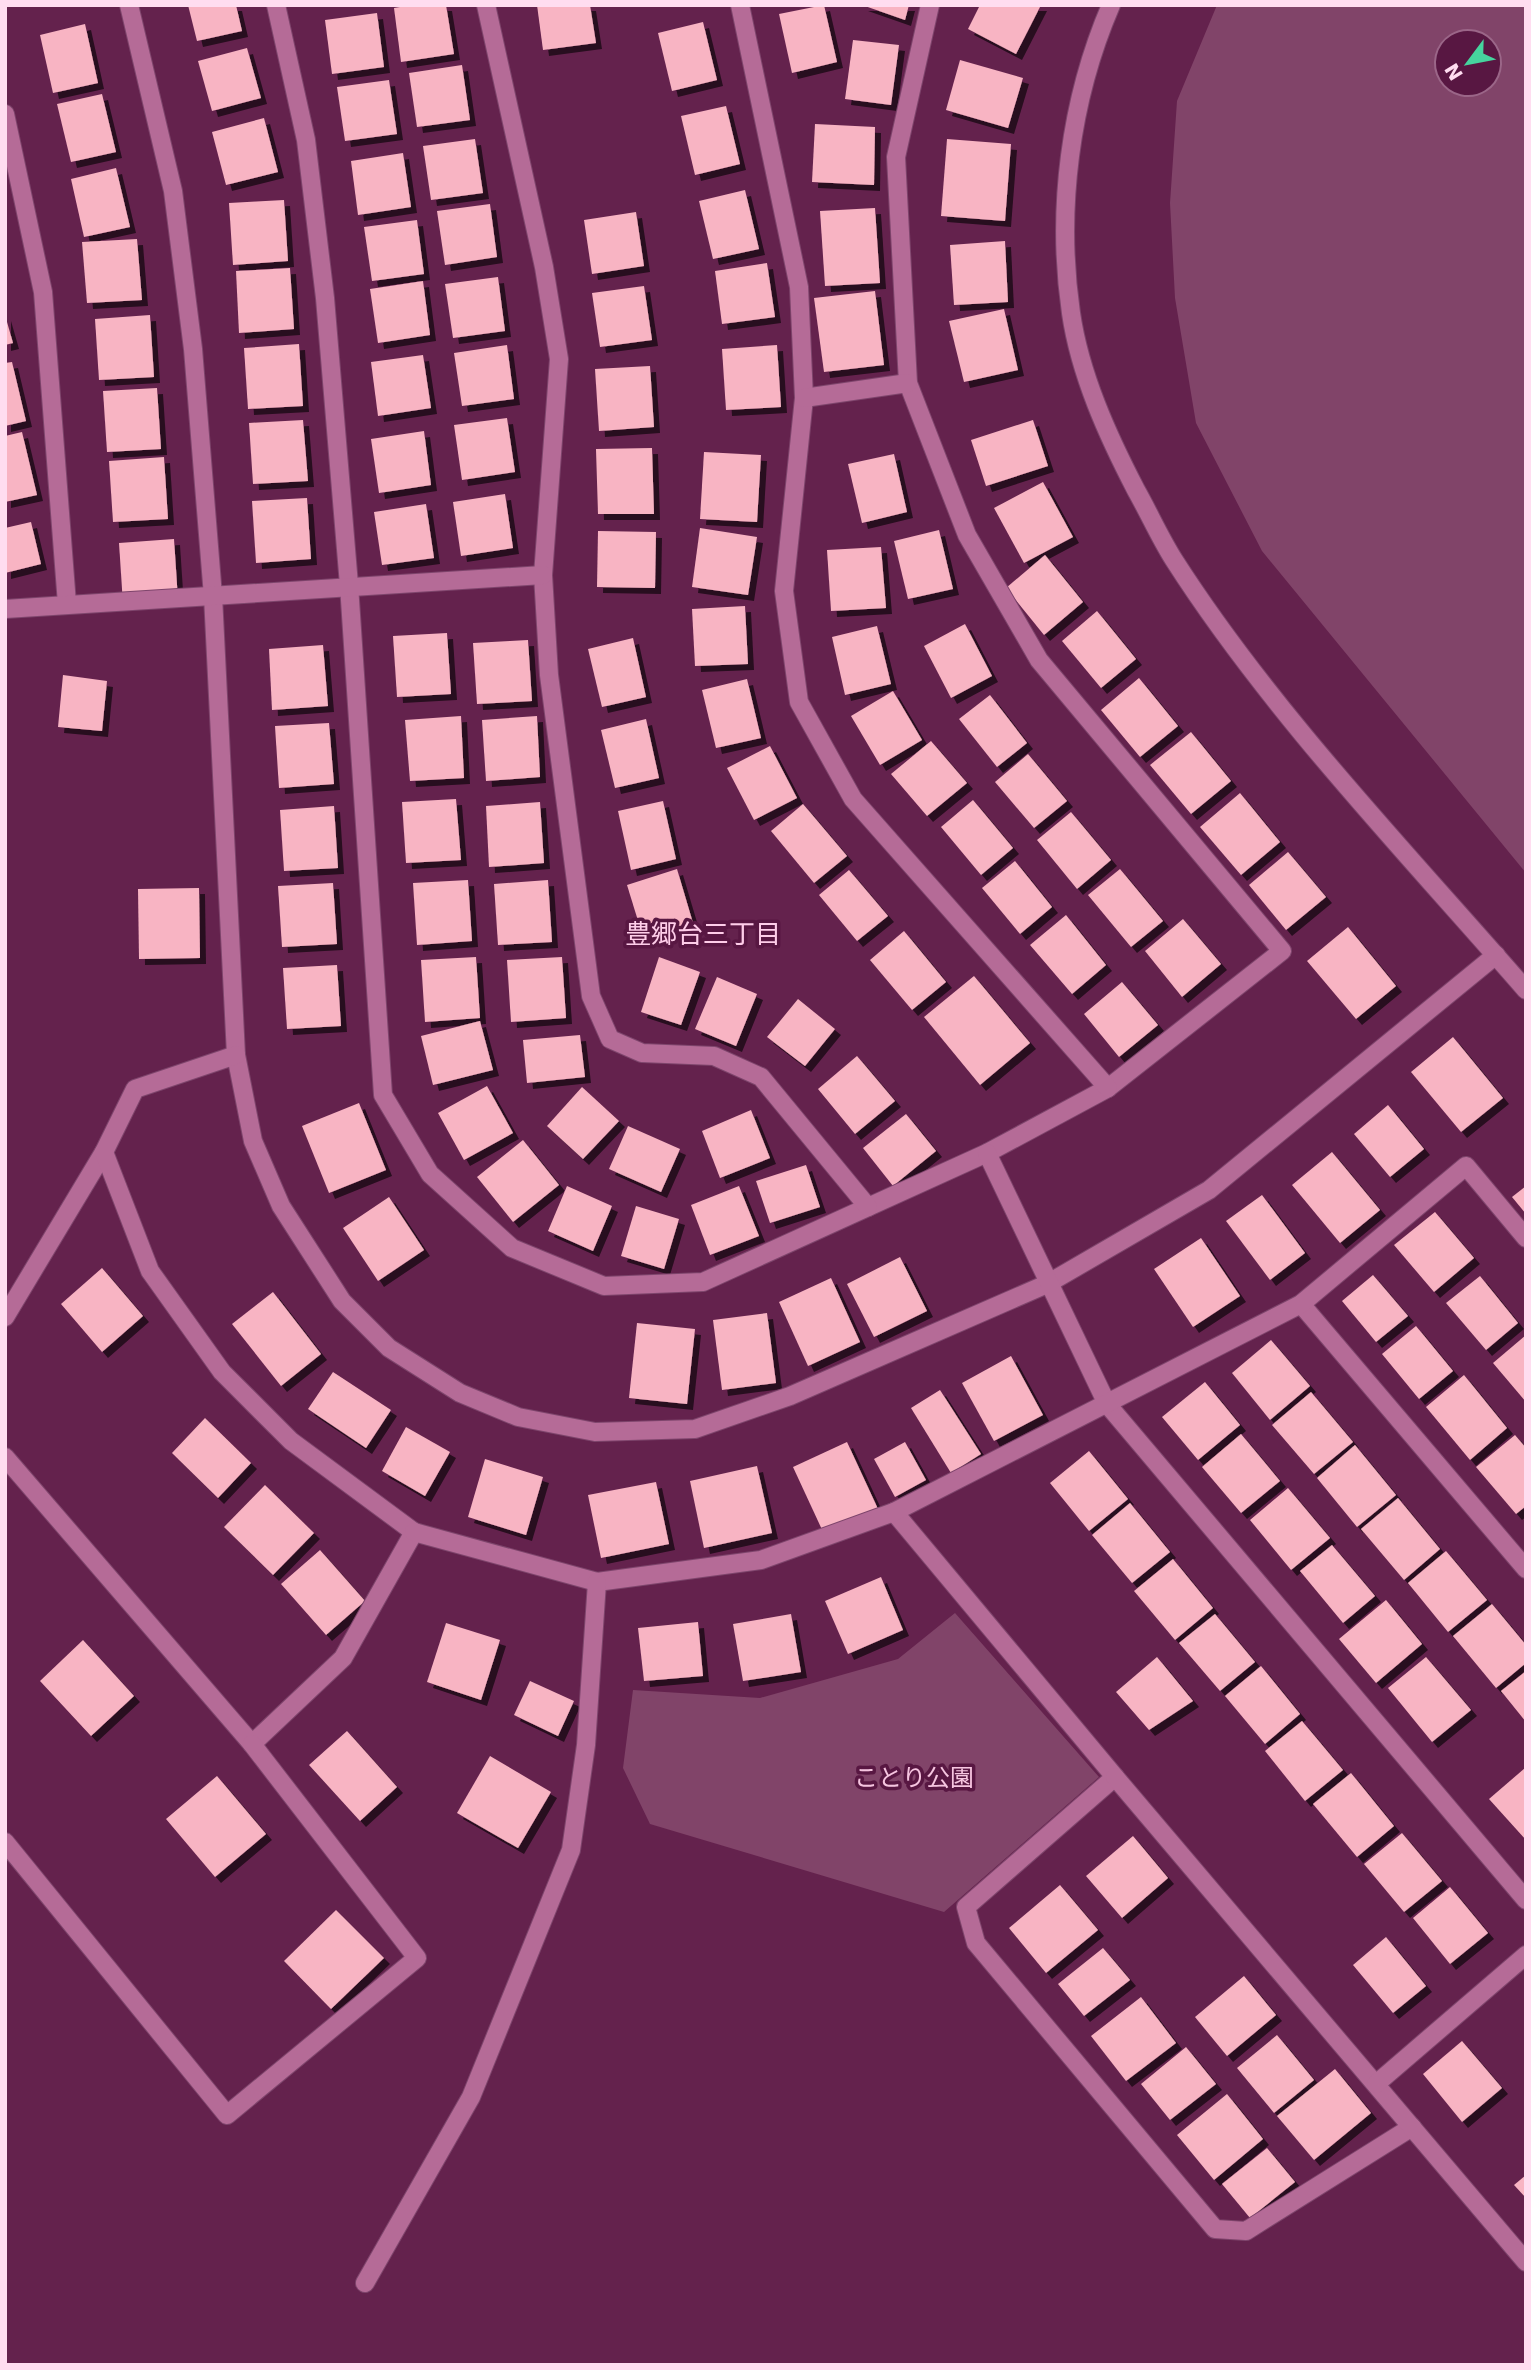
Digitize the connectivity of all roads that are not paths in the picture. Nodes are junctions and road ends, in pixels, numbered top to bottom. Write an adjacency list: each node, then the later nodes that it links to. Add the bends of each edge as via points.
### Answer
1 (129, 5): 12 (street, via 173,191 193,349)
2 (276, 5): 11 (street, via 306,140 325,298)
3 (486, 5): 10 (street, via 544,267 559,359)
4 (740, 5): 9 (street, via 799,287)
5 (930, 5): 8 (street, via 896,157)
6 (1111, 5): 15 (street, via 1094,44 1072,134 1066,230 1071,314 1090,387 1121,460 1173,558 1221,629 1275,699)
7 (5, 114): 13 (street, via 43,292)
8 (908, 383): 9 (street); 18 (street, via 967,536 1039,660 1282,951)
9 (804, 398): 18 (street, via 784,591 799,702 853,799)
10 (543, 575): 11 (street); 21 (street, via 549,676 591,996 610,1039 642,1054 714,1056 761,1077)
11 (349, 585): 12 (street); 21 (street, via 383,1095 430,1174 512,1248 604,1286 703,1282)
12 (213, 596): 13 (street); 17 (street)
13 (66, 604): 14 (street)
14 (5, 610)
15 (1496, 955): 16 (street); 23 (street, via 1209,1190)
16 (1526, 990)
17 (236, 1055): 19 (street, via 135,1089); 23 (street, via 253,1141 281,1206 342,1301 389,1348 460,1393 518,1417 595,1432 695,1429 790,1396)
18 (1108, 1088): 20 (street)
19 (104, 1152): 25 (street); 29 (street, via 150,1271 222,1372 290,1441)
20 (987, 1153): 21 (street); 23 (street)
21 (868, 1207)
22 (1526, 1238): 24 (street, via 1466,1166)
23 (1047, 1284): 26 (street)
24 (1301, 1304): 26 (street); 30 (street)
25 (5, 1317)
26 (1107, 1404): 28 (street); 35 (street)
27 (5, 1457): 32 (street)
28 (894, 1512): 31 (street, via 761,1560); 33 (street)
29 (414, 1532): 31 (street); 32 (street, via 343,1658)
30 (1526, 1569)
31 (597, 1582): 40 (street, via 586,1745 571,1850 471,2097)
32 (252, 1744): 34 (street, via 417,1958 227,2115)
33 (1115, 1777): 37 (street); 38 (street, via 966,1907 976,1943 1215,2229 1246,2231)
34 (5, 1842)
35 (1523, 1890)
36 (1526, 1955): 37 (street)
37 (1376, 2084): 38 (street)
38 (1412, 2127): 39 (street)
39 (1526, 2262)
40 (365, 2283)

